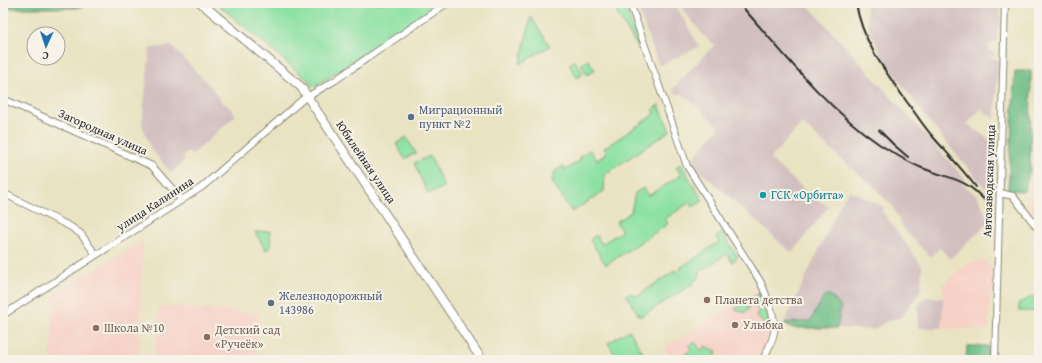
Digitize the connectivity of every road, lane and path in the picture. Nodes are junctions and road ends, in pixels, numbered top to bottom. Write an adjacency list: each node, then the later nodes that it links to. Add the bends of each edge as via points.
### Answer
1 (201, 3): 5 (main road, Юбилейная улица, via 297,82)
2 (447, 3): 5 (street, улица Калинина)
3 (630, 3): 14 (street, via 687,166 766,294 775,328)
4 (1005, 3): 8 (street, Автозаводская улица)
5 (307, 97): 9 (street, улица Калинина, via 202,187); 13 (main road, Юбилейная улица)
6 (3, 99): 9 (street, Загородная улица, via 152,166)
7 (3, 193): 11 (street, via 71,227 81,234)
8 (1000, 193): 10 (street, via 1013,196); 15 (street, Автозаводская улица)
9 (182, 200): 11 (street, улица Калинина)
10 (1039, 230)
11 (96, 255): 12 (street, улица Калинина)
12 (3, 315)
13 (482, 360)
14 (763, 360)
15 (995, 360)

